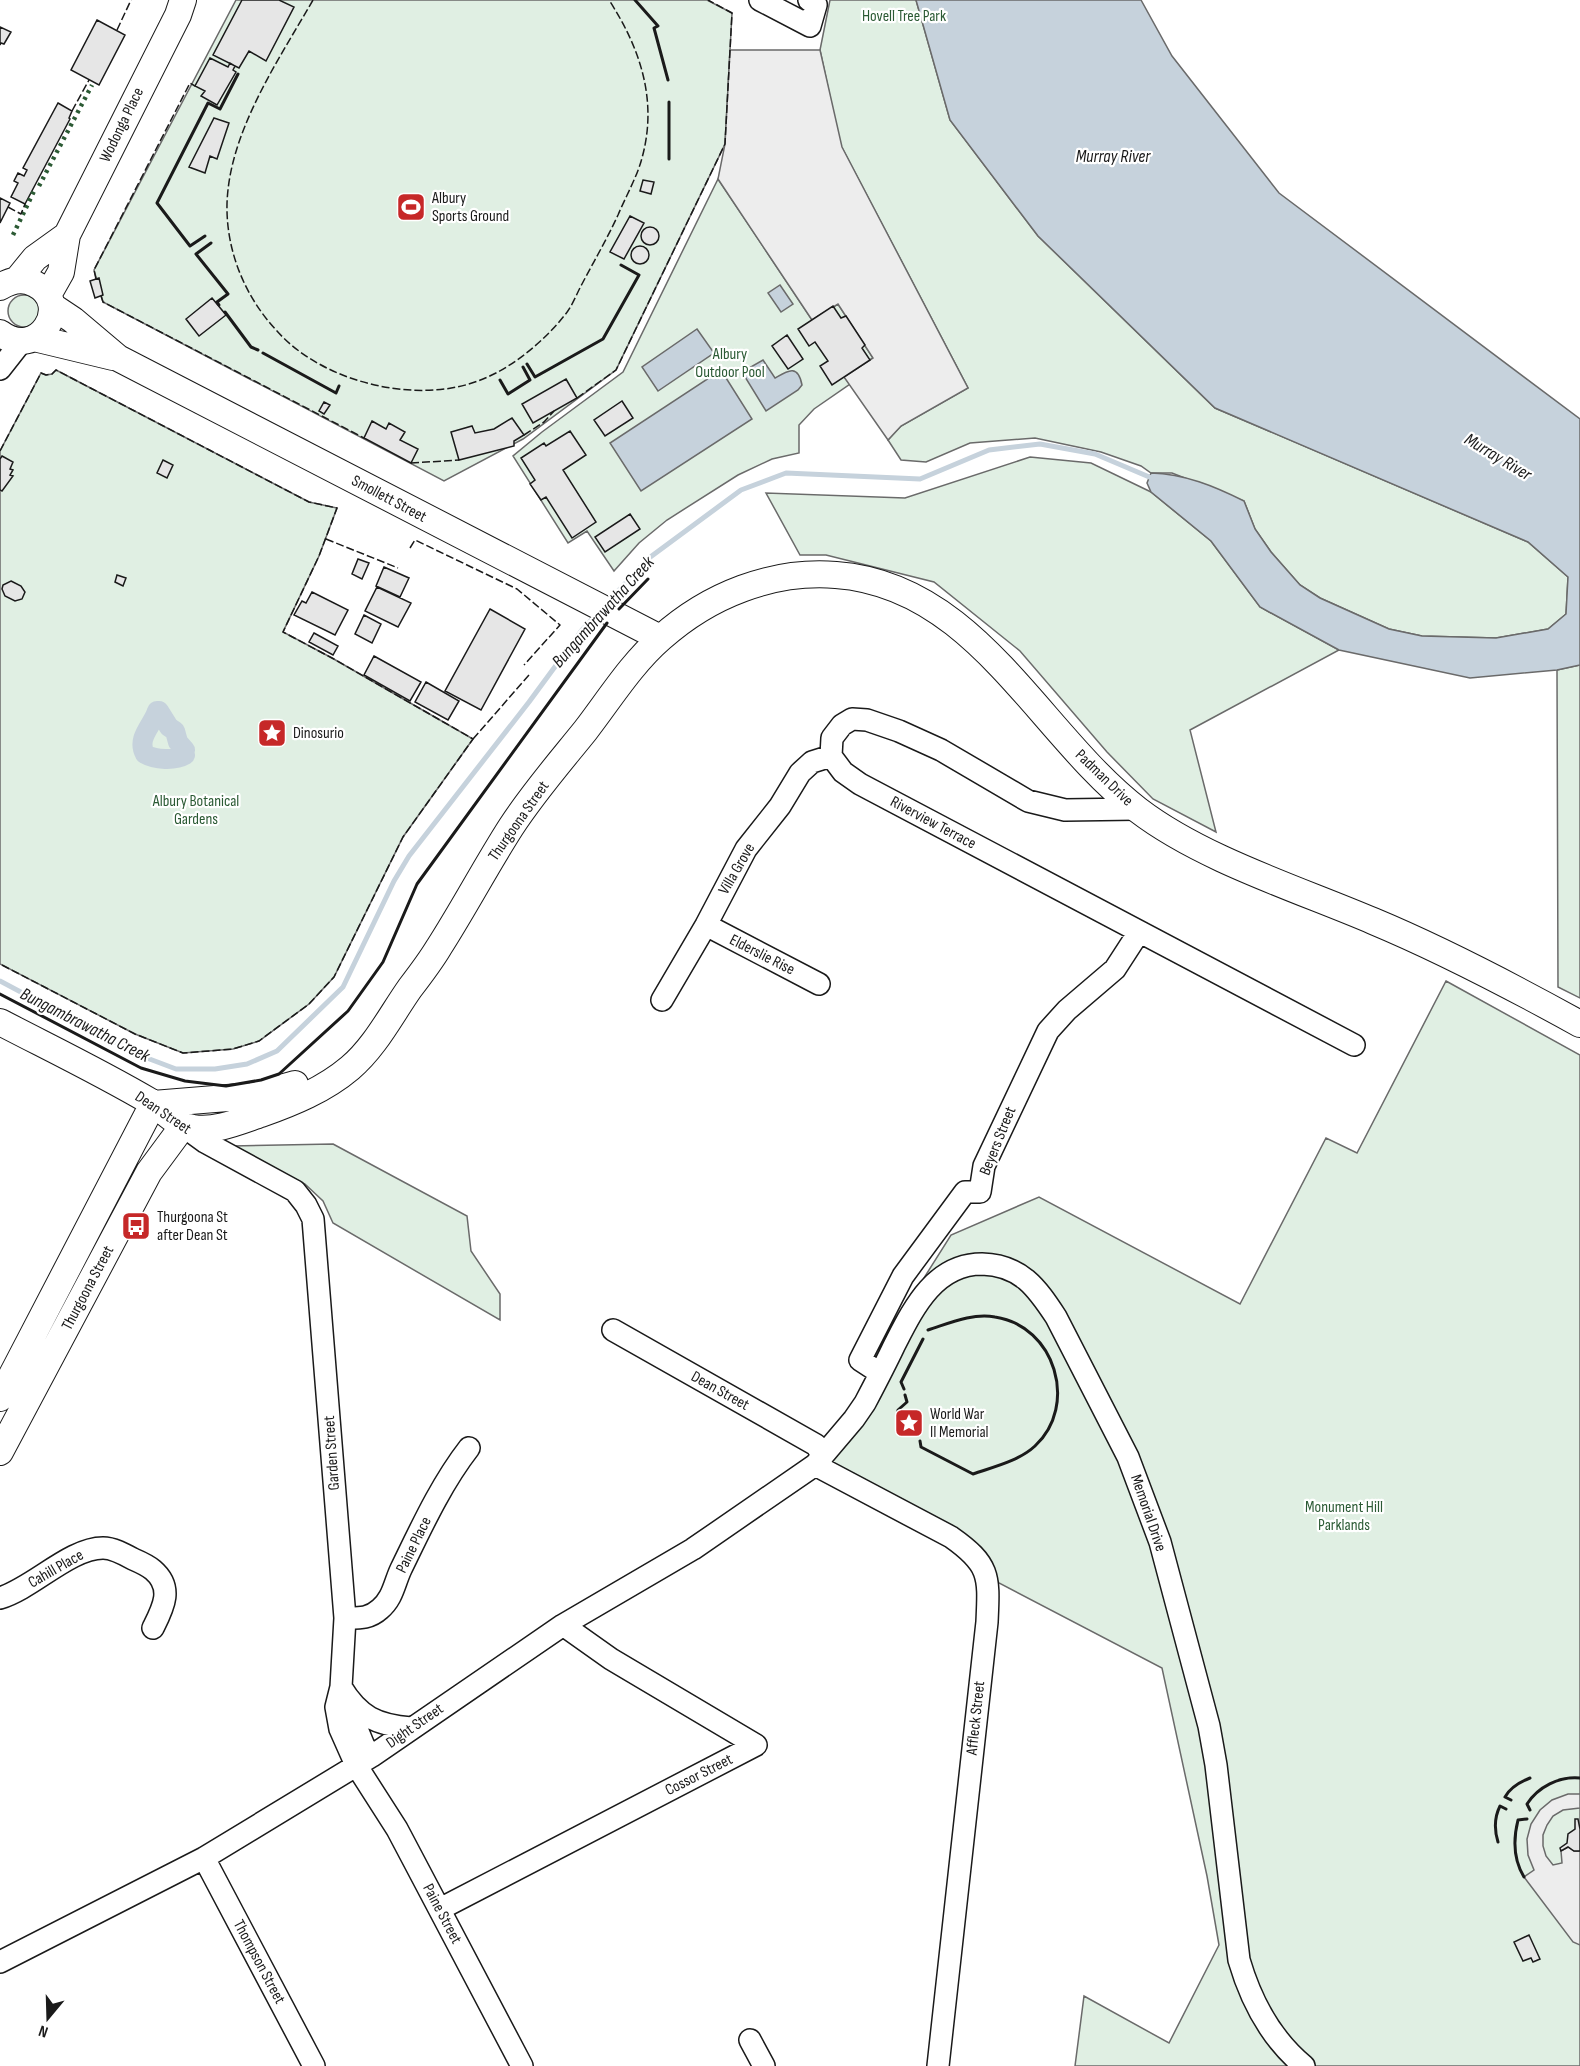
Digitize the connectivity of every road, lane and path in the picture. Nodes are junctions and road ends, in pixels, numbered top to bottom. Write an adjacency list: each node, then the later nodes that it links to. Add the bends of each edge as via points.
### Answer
1 (760, 0): 2 (street, via 810,26 816,4)
2 (809, 0)
3 (185, 5): 4 (main road, Wodonga Place)
4 (67, 235): 5 (main road, Wodonga Place); 6 (main road, Wodonga Place, via 61,272)
5 (6, 283): 6 (main road, Smollett Street, via 29,280 40,286)
6 (50, 301): 7 (main road, Wodonga Place, via 51,316 42,333); 8 (main road, Smollett Street)
7 (19, 338): 8 (main road, Smollett Street); 9 (street)
8 (118, 358): 10 (main road, Smollett Street)
9 (0, 369)
10 (660, 638): 12 (main road, Padman Drive, via 714,600 774,579 839,575 903,592 937,610 964,631 1018,684 1085,761); 17 (main road, Thurgoona Street, via 514,823 441,944)
11 (831, 756): 12 (street, via 832,738 842,725 852,719 867,720 941,750 1028,801 1065,810); 13 (street, Villa Grove, via 813,762 800,773 746,849); 14 (street, Riverview Terrace, via 843,772 860,784)
12 (1136, 809): 19 (main road, Padman Drive, via 1215,855 1434,948)
13 (706, 925): 15 (street, Elderslie Rise); 16 (street, Villa Grove)
14 (1139, 932): 20 (street, Riverview Terrace); 27 (street, Beyers Street, via 1115,969 1048,1031 984,1166 980,1192 965,1192 903,1276 860,1360)
15 (819, 984)
16 (662, 1000)
17 (392, 1015): 21 (main road, Thurgoona Street, via 341,1060 286,1088 243,1098); 22 (main road, Thurgoona Street, via 359,1060 336,1079 308,1094 226,1125 199,1130)
18 (0, 1022): 21 (main road, Dean Street)
19 (1580, 1024)
20 (1353, 1045)
21 (153, 1104): 22 (main road, Dean Street); 24 (main road, Thurgoona Street)
22 (183, 1126): 23 (street, Dean Street, via 295,1191); 25 (main road, Thurgoona Street, via 149,1172)
23 (313, 1219): 33 (street, Garden Street)
24 (72, 1258): 25 (main road); 28 (main road, Thurgoona Street)
25 (97, 1271): 30 (main road, Thurgoona Street)
26 (613, 1330): 31 (street, Dean Street, via 816,1445)
27 (880, 1373): 31 (street, Memorial Drive, via 854,1419); 47 (street, Memorial Drive, via 920,1299 934,1283 968,1264 990,1264 1022,1275 1056,1317 1128,1457 1160,1542 1211,1736 1239,1960 1247,1986 1257,2010 1277,2039)
28 (0, 1398)
29 (469, 1448): 33 (street, Paine Place, via 430,1512 390,1599 366,1618)
30 (0, 1452)
31 (819, 1461): 34 (street, Dight Street, via 693,1549); 46 (street, Affleck Street, via 971,1551 984,1568 988,1585)
32 (0, 1598): 35 (street, Cahill Place, via 81,1553 105,1548 147,1566 162,1580 165,1604)
33 (345, 1618): 36 (street, Garden Street)
34 (563, 1625): 37 (street, Dight Street); 40 (street, Cossor Street, via 611,1659 756,1745)
35 (153, 1628)
36 (341, 1687): 37 (street, via 350,1702 370,1718); 38 (street, Garden Street, via 336,1707 340,1729)
37 (411, 1728): 38 (street, Dight Street)
38 (364, 1760): 39 (street, Dight Street); 40 (street, Paine Street)
39 (204, 1858): 41 (street, Dight Street); 43 (street, Thompson Street)
40 (440, 1909): 44 (street, Paine Street)
41 (0, 1962)
42 (750, 2040): 45 (street)
43 (314, 2066)
44 (522, 2066)
45 (764, 2066)
46 (938, 2066)
47 (1304, 2066)

